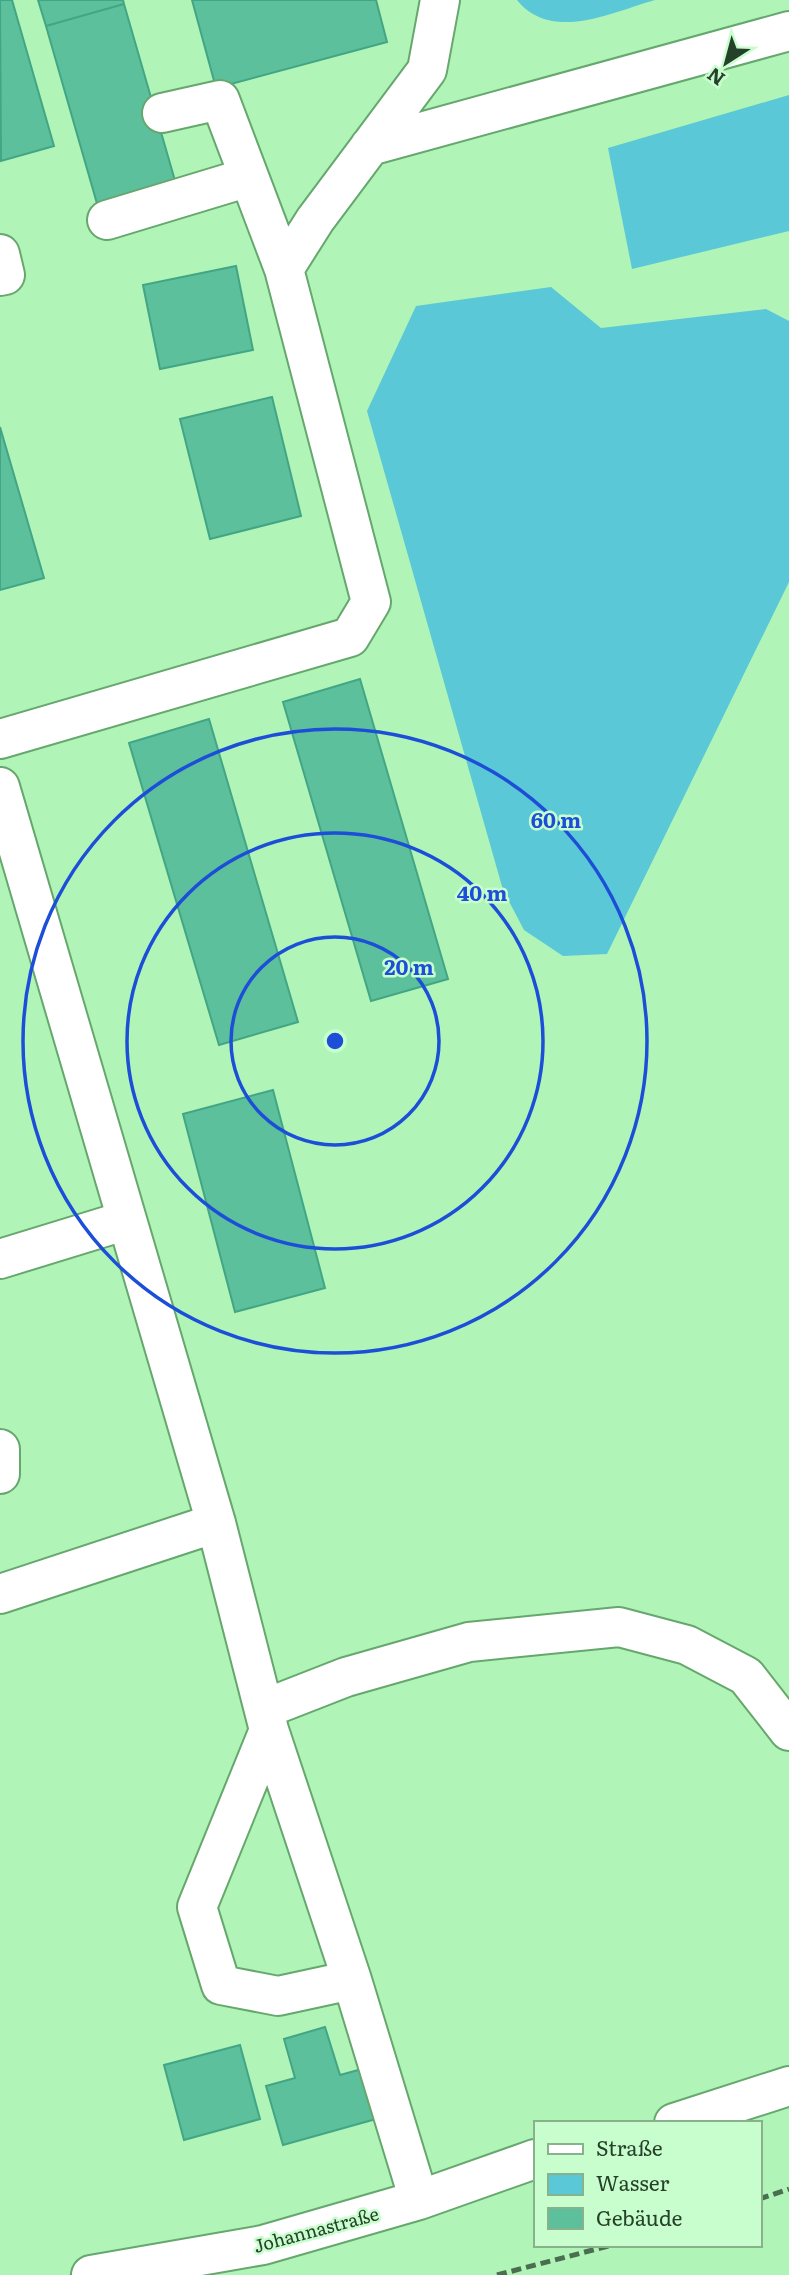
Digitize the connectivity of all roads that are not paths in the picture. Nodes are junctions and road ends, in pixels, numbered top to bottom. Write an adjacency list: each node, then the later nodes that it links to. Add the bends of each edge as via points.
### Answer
1 (440, 0): 4 (street, via 428,70)
2 (789, 31): 4 (street)
3 (162, 113): 5 (street, via 220,100)
4 (370, 146): 8 (street)
5 (249, 177): 6 (street); 8 (street)
6 (107, 220)
7 (0, 254): 9 (street, via 5,275)
8 (284, 269): 10 (street, via 371,602 350,637)
9 (0, 276)
10 (0, 739)
11 (0, 787): 12 (street)
12 (127, 1220): 13 (street); 16 (street)
13 (0, 1259)
14 (0, 1449): 15 (street)
15 (0, 1474)
16 (216, 1523): 17 (street); 18 (street)
17 (0, 1594)
18 (266, 1720): 19 (street, via 346,1677 469,1642 619,1627 687,1645 746,1676); 20 (street); 20 (street, via 197,1907 221,1985 278,1996)
19 (789, 1731)
20 (352, 1980): 24 (street)
21 (789, 2087): 22 (street)
22 (680, 2121)
23 (534, 2159): 24 (street, Johannastraße)
24 (419, 2200): 25 (street, Johannastraße, via 263,2245)
25 (90, 2275)

